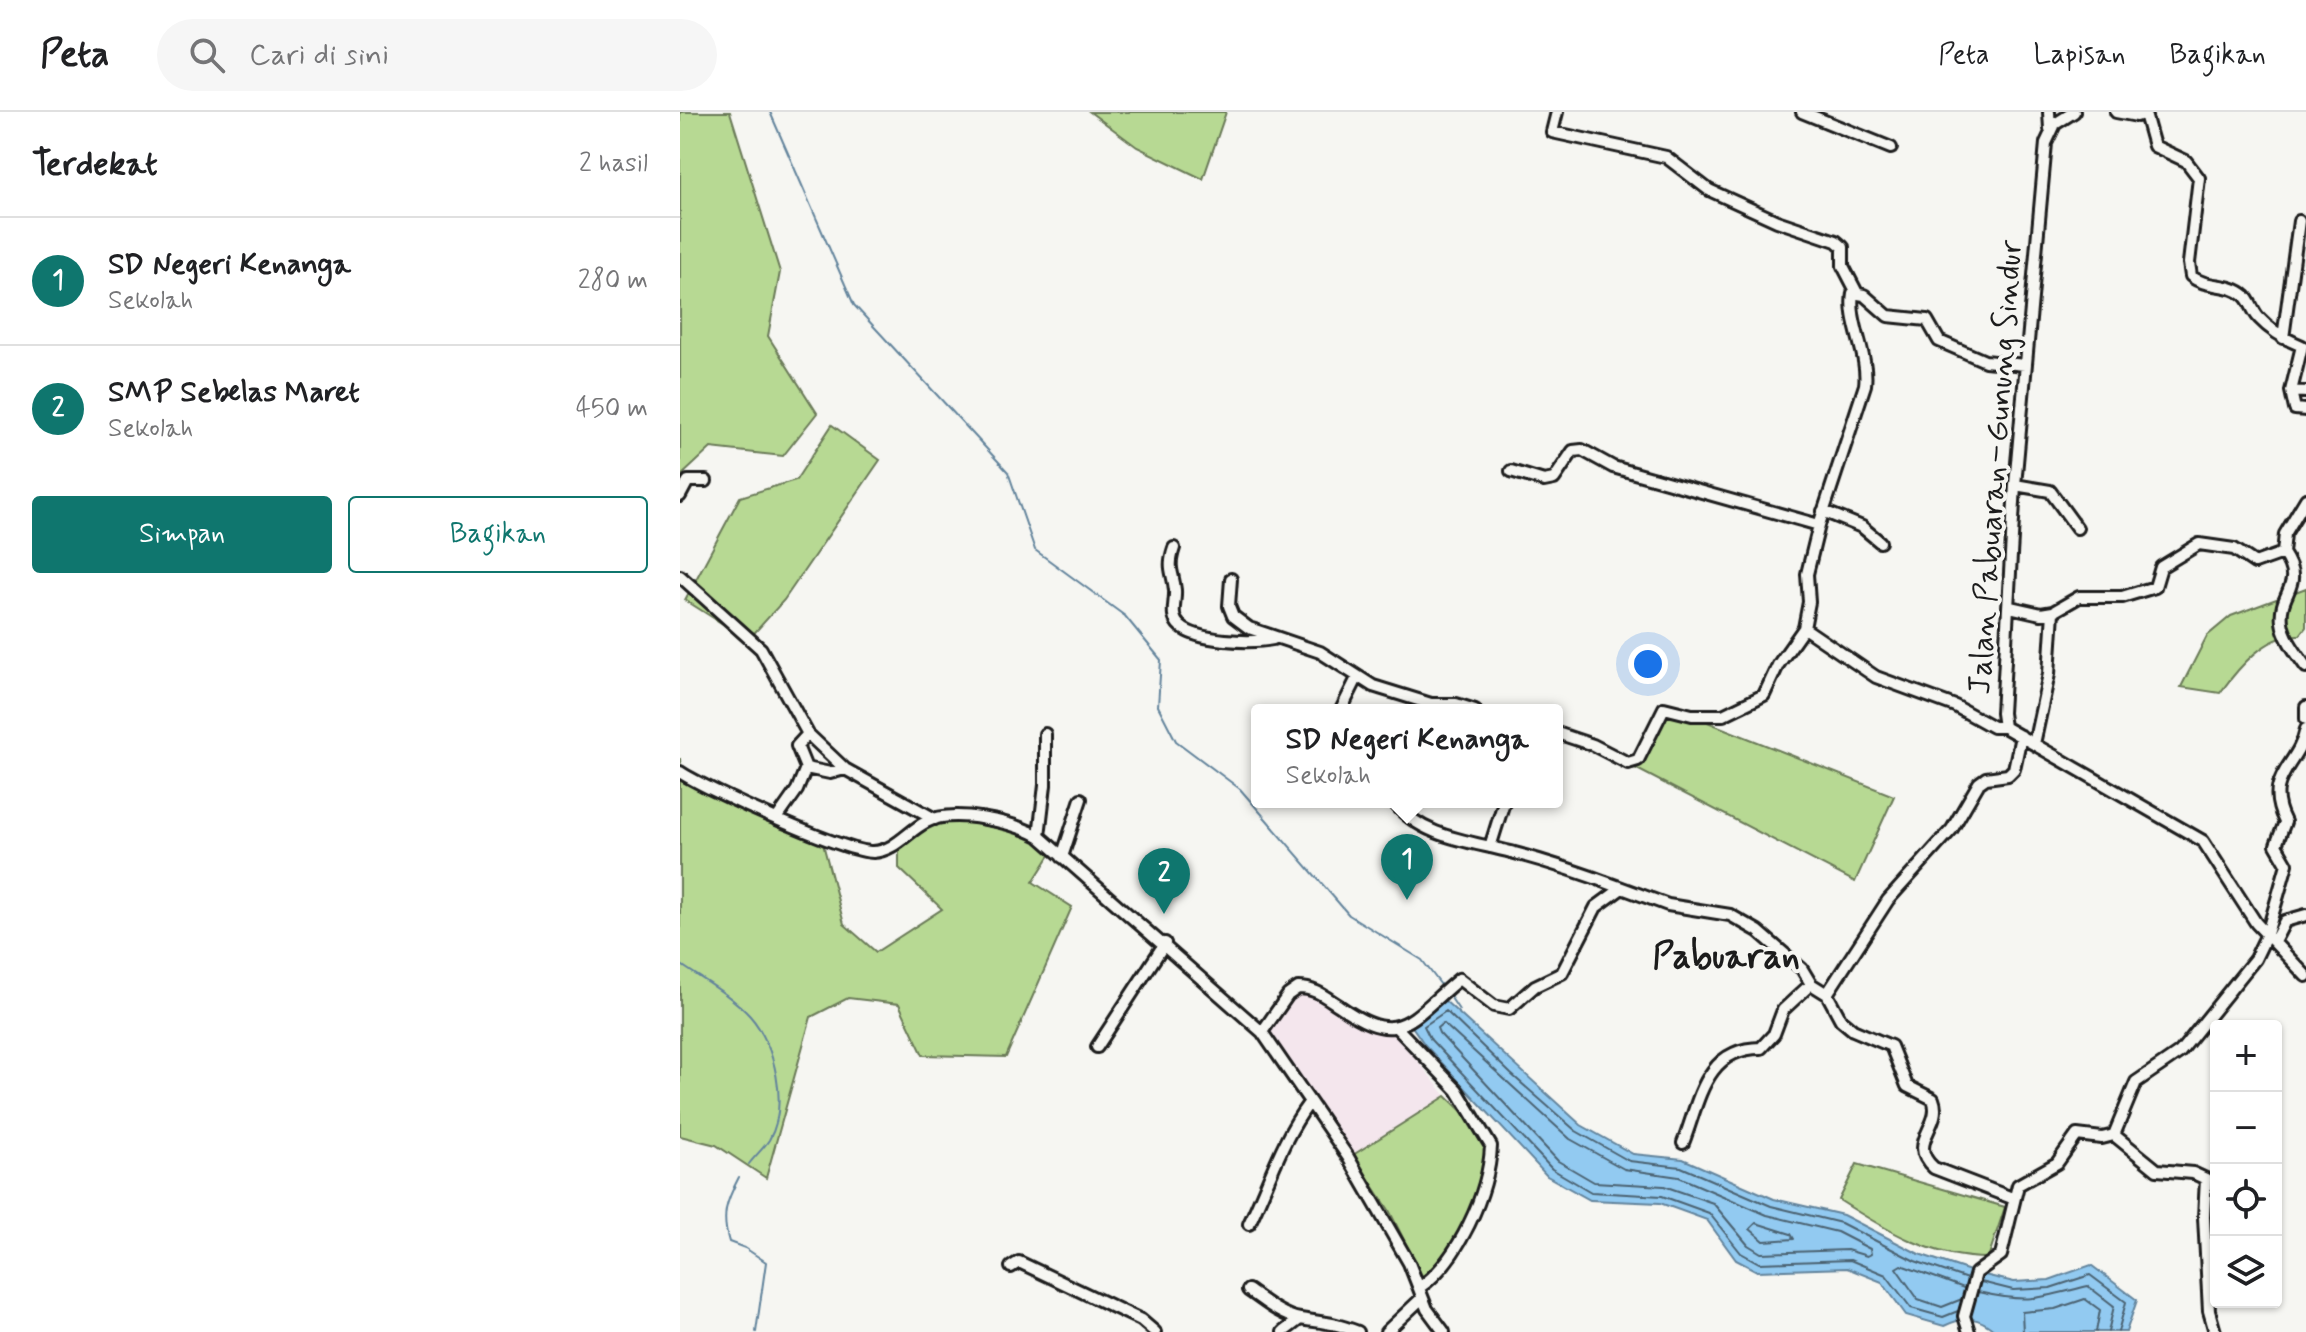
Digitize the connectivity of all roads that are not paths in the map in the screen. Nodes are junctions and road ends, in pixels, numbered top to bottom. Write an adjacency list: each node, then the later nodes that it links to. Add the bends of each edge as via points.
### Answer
1 (1557, 112): 10 (street, via 1552,132 1666,157 1709,190 1836,241 1843,247 1843,266)
2 (1802, 112): 8 (street)
3 (2049, 112): 7 (street, Jalan Pabuaran–Gunung Sindur)
4 (2074, 112): 7 (street)
5 (2116, 112): 6 (street)
6 (2146, 113): 11 (street, via 2154,146 2186,161 2199,178 2191,276 2245,296 2258,317)
7 (2050, 129): 13 (street, Jalan Pabuaran–Gunung Sindur)
8 (1891, 148)
9 (2299, 221): 11 (street)
10 (1856, 291): 13 (street, via 1888,316 1927,320 1939,341 1985,361); 22 (street, via 1852,298 1868,366)
11 (2283, 338): 12 (street)
12 (2304, 346): 14 (street)
13 (2025, 365): 19 (street, Jalan Pabuaran–Gunung Sindur)
14 (2291, 391): 15 (street); 16 (street, via 2295,409)
15 (2306, 392)
16 (2306, 410)
17 (1511, 471): 23 (street, via 1554,479 1573,451 1582,450 1613,467)
18 (706, 481): 20 (street, via 688,481)
19 (2015, 485): 24 (street, via 2050,491); 30 (street, Jalan Pabuaran–Gunung Sindur)
20 (680, 496)
21 (2306, 499): 27 (street, via 2285,534)
22 (1823, 511): 23 (street); 25 (street, via 1862,527)
23 (1819, 525): 32 (street, via 1807,574)
24 (2077, 528)
25 (1880, 542)
26 (1174, 548): 33 (street, via 1168,566 1175,591 1172,611 1179,626 1249,643)
27 (2283, 553): 31 (street, via 2255,563 2234,549 2199,544 2161,567 2155,587 2122,597 2079,597); 34 (street, via 2296,577 2282,624)
28 (680, 576): 42 (street, via 761,649)
29 (1231, 579): 33 (street, via 1233,616)
30 (2010, 607): 31 (street); 40 (street, Jalan Pabuaran–Gunung Sindur)
31 (2053, 612): 46 (street, via 2049,674)
32 (1804, 628): 40 (street, via 1876,677 1955,706 1993,727); 44 (street, via 1761,698 1709,717 1664,708 1635,762)
33 (1274, 639): 35 (street, via 1320,652)
34 (2306, 667)
35 (1357, 678): 36 (street); 37 (street, via 1410,699)
36 (1344, 704)
37 (1440, 704)
38 (2306, 707): 39 (street)
39 (2306, 719)
40 (2004, 727): 45 (street, Jalan Pabuaran–Gunung Sindur)
41 (2306, 729): 60 (street, via 2276,791 2285,822 2276,845 2287,864)
42 (808, 734): 47 (street, via 797,746); 48 (street)
43 (1045, 734): 55 (street)
44 (1563, 735)
45 (2021, 736): 46 (street, Jalan Pabuaran–Gunung Sindur); 64 (street, via 2014,769 1979,783 1952,829 1888,900)
46 (2034, 744): 60 (street, Jalan Pabuaran–Gunung Sindur, via 2203,841)
47 (806, 768): 48 (street, via 830,773); 53 (street)
48 (845, 769): 54 (street)
49 (680, 772): 53 (street)
50 (1081, 799): 57 (street)
51 (1400, 808): 56 (street, via 1437,834)
52 (1502, 808): 56 (street)
53 (778, 817): 54 (street, via 824,839 872,852 899,843)
54 (935, 819): 55 (street, via 996,820)
55 (1039, 836): 57 (street)
56 (1490, 847): 58 (street)
57 (1062, 857): 61 (street)
58 (1622, 888): 63 (street, via 1668,905 1730,915 1758,931 1802,969); 65 (street, via 1596,907 1562,973 1535,986 1509,1009 1494,1006 1459,979)
59 (2306, 915): 60 (street, via 2285,921)
60 (2271, 938): 62 (street, Jalan Pabuaran–Gunung Sindur); 69 (street, via 2180,1052 2136,1082)
61 (1165, 943): 66 (street); 67 (street)
62 (2306, 976)
63 (1811, 984): 64 (street); 70 (street, via 1783,1010 1774,1034 1761,1048 1742,1048 1707,1076)
64 (1827, 994): 71 (street, via 1853,1030 1891,1046 1907,1086 1933,1099 1935,1109 1922,1149 1925,1160)
65 (1397, 1028): 66 (street, via 1377,1029 1318,991 1298,988); 75 (street, via 1457,1090 1491,1146 1473,1218)
66 (1262, 1032): 68 (street)
67 (1097, 1047)
68 (1309, 1103): 72 (street, via 1286,1135); 75 (street, via 1348,1157)
69 (2114, 1135): 71 (street, via 2077,1135 2057,1163 2018,1185); 83 (street, via 2157,1170 2206,1179 2209,1311)
70 (1683, 1143)
71 (2012, 1198): 82 (street, via 2001,1255 1976,1273 1964,1316)
72 (1249, 1224)
73 (1011, 1267): 77 (street, via 1019,1262 1141,1320)
74 (1248, 1290): 76 (street)
75 (1420, 1293): 80 (street); 81 (street)
76 (1300, 1319): 78 (street); 79 (street, via 1321,1319)
77 (1155, 1332)
78 (1283, 1332)
79 (1358, 1332)
80 (1386, 1332)
81 (1444, 1332)
82 (1969, 1332)
83 (2215, 1332)

